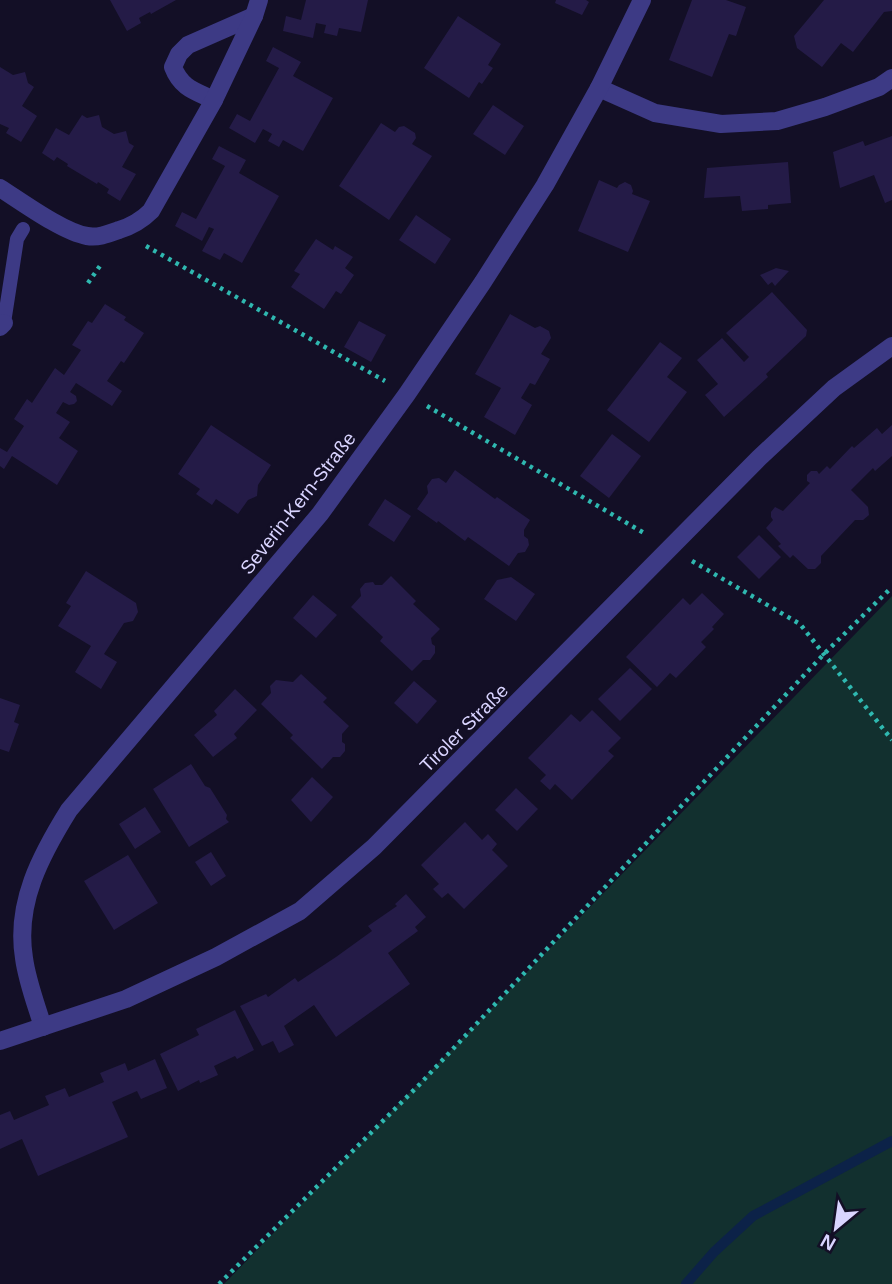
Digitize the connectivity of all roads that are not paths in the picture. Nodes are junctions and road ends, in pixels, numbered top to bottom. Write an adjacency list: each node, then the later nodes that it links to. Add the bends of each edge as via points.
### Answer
1 (642, 0): 4 (street, Severin-Kern-Straße)
2 (257, 8): 5 (street); 5 (street, via 179,54 173,67 177,78)
3 (892, 78): 4 (street, via 879,87 777,121 721,124 654,113)
4 (599, 88): 10 (street, Severin-Kern-Straße, via 483,282 320,514 69,810 48,844 25,905 22,933 24,960)
5 (214, 100): 6 (street, via 151,211 131,226 101,236 74,232)
6 (0, 188)
7 (23, 229): 8 (lane, via 17,239)
8 (2, 325)
9 (892, 346): 10 (street, Tiroler Straße, via 834,388 759,458 374,847 300,911 126,999)
10 (43, 1027): 11 (street, Tiroler Straße)
11 (0, 1041)

